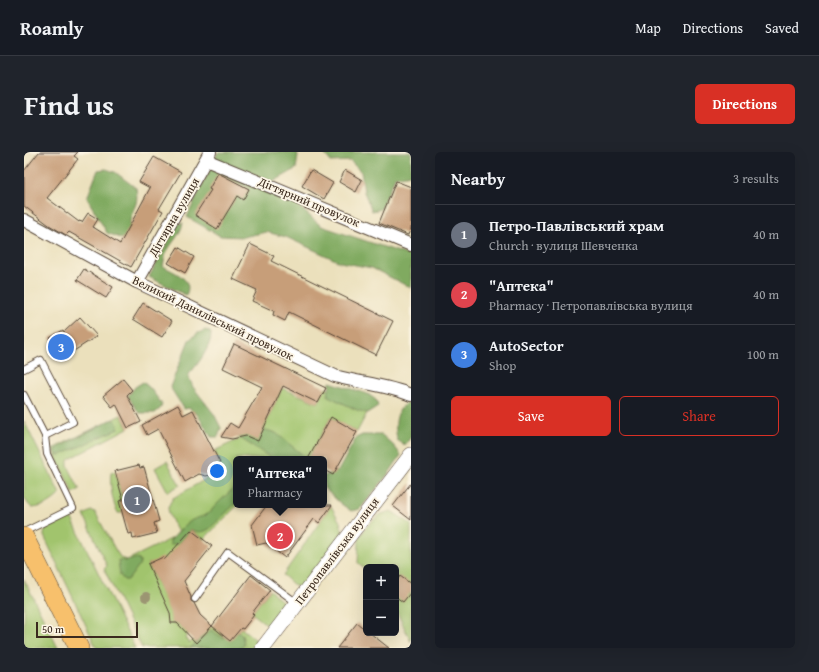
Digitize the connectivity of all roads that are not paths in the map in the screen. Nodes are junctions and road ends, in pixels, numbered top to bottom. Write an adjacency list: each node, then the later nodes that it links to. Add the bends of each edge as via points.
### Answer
1 (208, 156): 3 (street, Дігтярний провулок); 4 (street, Дігтярна вулиця)
2 (24, 220): 4 (street, Великий Данилівський провулок)
3 (411, 245)
4 (137, 282): 7 (street, Великий Данилівський провулок, via 335,376)
5 (24, 369): 8 (lane, via 41,360 73,422)
6 (24, 395): 8 (lane)
7 (411, 395)
8 (45, 436): 10 (lane, via 47,454 73,508)
9 (411, 454): 13 (street, Петропавлівська вулиця)
10 (24, 532)
11 (24, 537): 14 (main road)
12 (195, 600): 13 (lane, via 228,552)
13 (297, 603): 15 (street, Петропавлівська вулиця)
14 (79, 648)
15 (263, 648)

